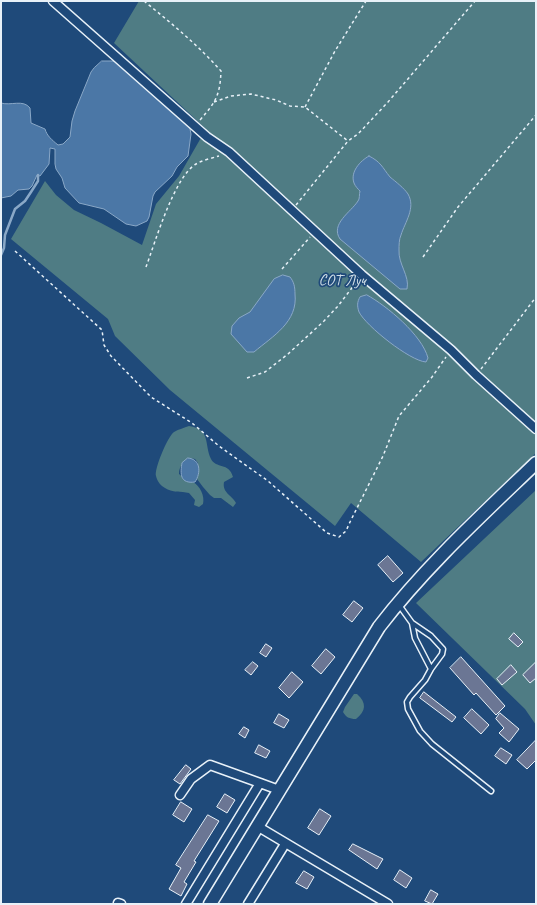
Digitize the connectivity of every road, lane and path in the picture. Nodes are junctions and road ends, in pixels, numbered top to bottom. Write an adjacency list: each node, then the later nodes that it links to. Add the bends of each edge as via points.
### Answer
1 (54, 1): 8 (street)
2 (144, 1): 5 (path, via 192,41 221,71 218,95)
3 (366, 1): 6 (path, via 334,51)
4 (475, 1): 9 (path, via 388,102)
5 (214, 102): 6 (path, via 231,96 251,94 290,106); 8 (path)
6 (305, 107): 9 (path)
7 (536, 115): 14 (path, via 458,208)
8 (195, 126): 10 (street)
9 (348, 141): 11 (path)
10 (229, 152): 11 (street); 15 (path, via 195,165 182,180)
11 (292, 210): 12 (street)
12 (316, 231): 16 (path); 17 (street)
13 (15, 251): 19 (path, via 102,330 104,345 111,356 151,397 192,423 268,481 327,533 339,537 346,531 357,509 399,416)
14 (423, 257)
15 (146, 267)
16 (282, 269)
17 (362, 274): 19 (street); 21 (path, via 338,306 298,344 265,372)
18 (536, 297): 20 (path)
19 (451, 350): 20 (street)
20 (476, 375): 22 (street)
21 (247, 378)
22 (536, 429)
23 (536, 463): 24 (main road)
24 (397, 604): 25 (lane); 28 (main road, via 379,627)
25 (412, 623): 26 (lane, via 416,638); 26 (lane, via 431,636 443,649)
26 (431, 669): 29 (lane, via 407,702 408,709 420,731 432,744)
27 (260, 784): 28 (street); 30 (street, via 210,765 191,779); 33 (street)
28 (279, 790): 31 (main road)
29 (491, 791)
30 (180, 795)
31 (257, 826): 32 (street); 34 (main road)
32 (285, 844): 35 (street); 36 (street)
33 (186, 904)
34 (210, 904)
35 (248, 904)
36 (388, 904)

